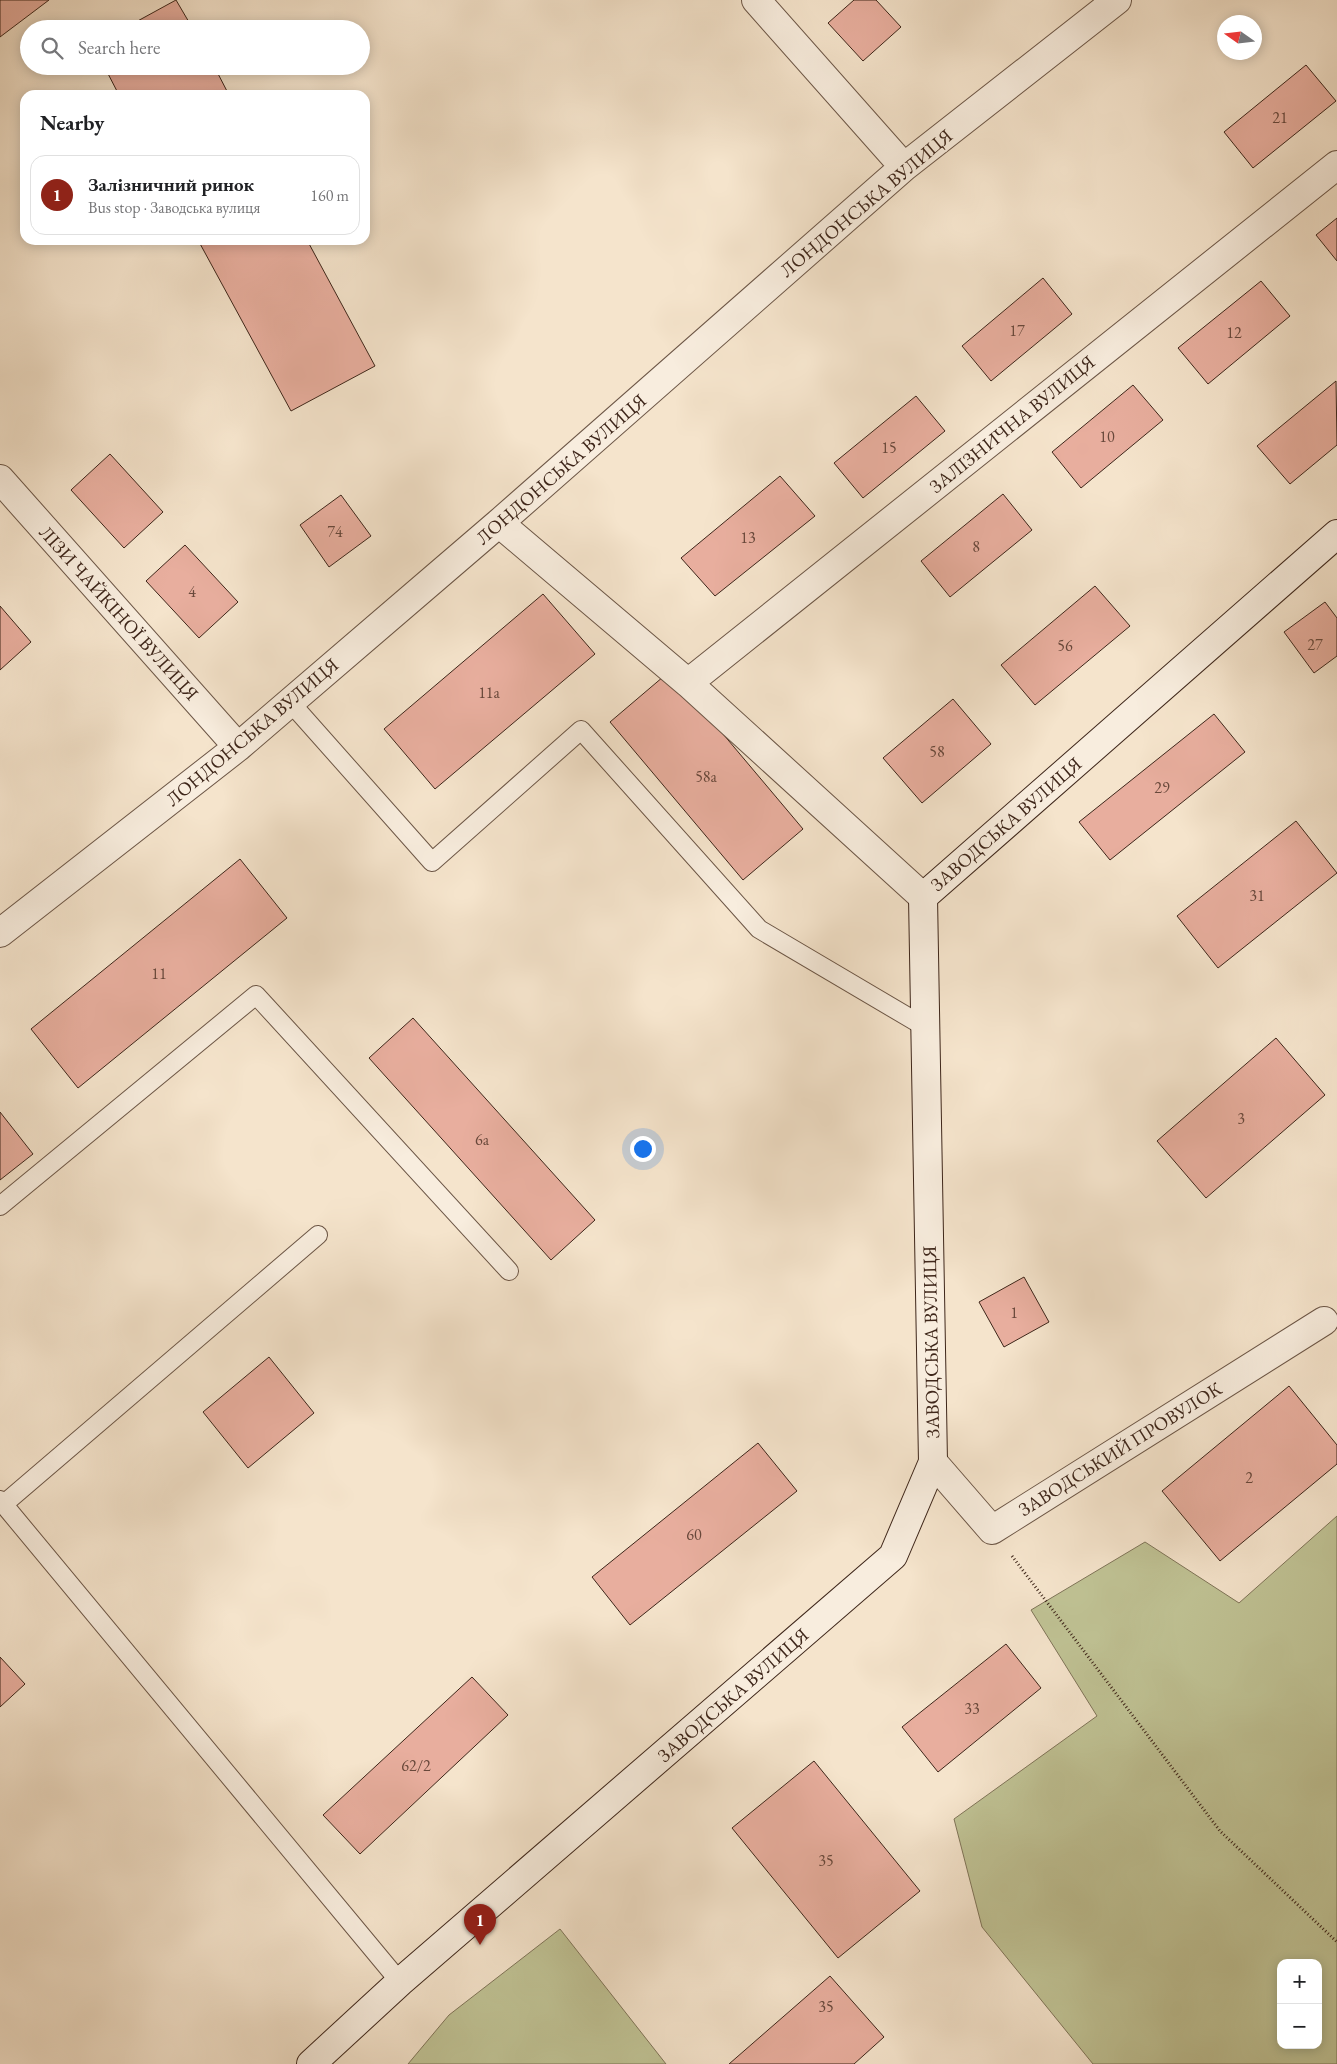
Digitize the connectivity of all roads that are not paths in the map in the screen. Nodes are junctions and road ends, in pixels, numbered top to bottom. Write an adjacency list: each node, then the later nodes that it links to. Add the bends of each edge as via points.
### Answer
1 (756, 0): 4 (street)
2 (1117, 0): 4 (street, ЛОНДОНСЬКА ВУЛИЦЯ)
3 (1337, 166): 8 (street, ЗАЛІЗНИЧНА ВУЛИЦЯ)
4 (904, 167): 6 (street, ЛОНДОНСЬКА ВУЛИЦЯ)
5 (0, 479): 10 (street, ЛІЗИ ЧАЙКІНОЇ ВУЛИЦЯ)
6 (499, 524): 8 (street); 9 (street, ЛОНДОНСЬКА ВУЛИЦЯ)
7 (1337, 534): 11 (street, ЗАВОДСЬКА ВУЛИЦЯ)
8 (688, 683): 11 (street)
9 (290, 702): 10 (street, ЛОНДОНСЬКА ВУЛИЦЯ); 13 (lane, via 432,862 581,730 759,928)
10 (238, 747): 12 (street, ЛОНДОНСЬКА ВУЛИЦЯ)
11 (923, 897): 13 (street, ЗАВОДСЬКА ВУЛИЦЯ)
12 (0, 933)
13 (925, 1027): 18 (street, ЗАВОДСЬКА ВУЛИЦЯ)
14 (0, 1206): 16 (lane, via 256,995)
15 (318, 1235): 19 (lane)
16 (509, 1272)
17 (1324, 1321): 18 (street, ЗАВОДСЬКИЙ ПРОВУЛОК, via 992,1530)
18 (933, 1462): 20 (street, ЗАВОДСЬКА ВУЛИЦЯ, via 894,1556)
19 (2, 1502): 20 (lane)
20 (400, 1982): 21 (street, ЗАВОДСЬКА ВУЛИЦЯ)
21 (311, 2064)

